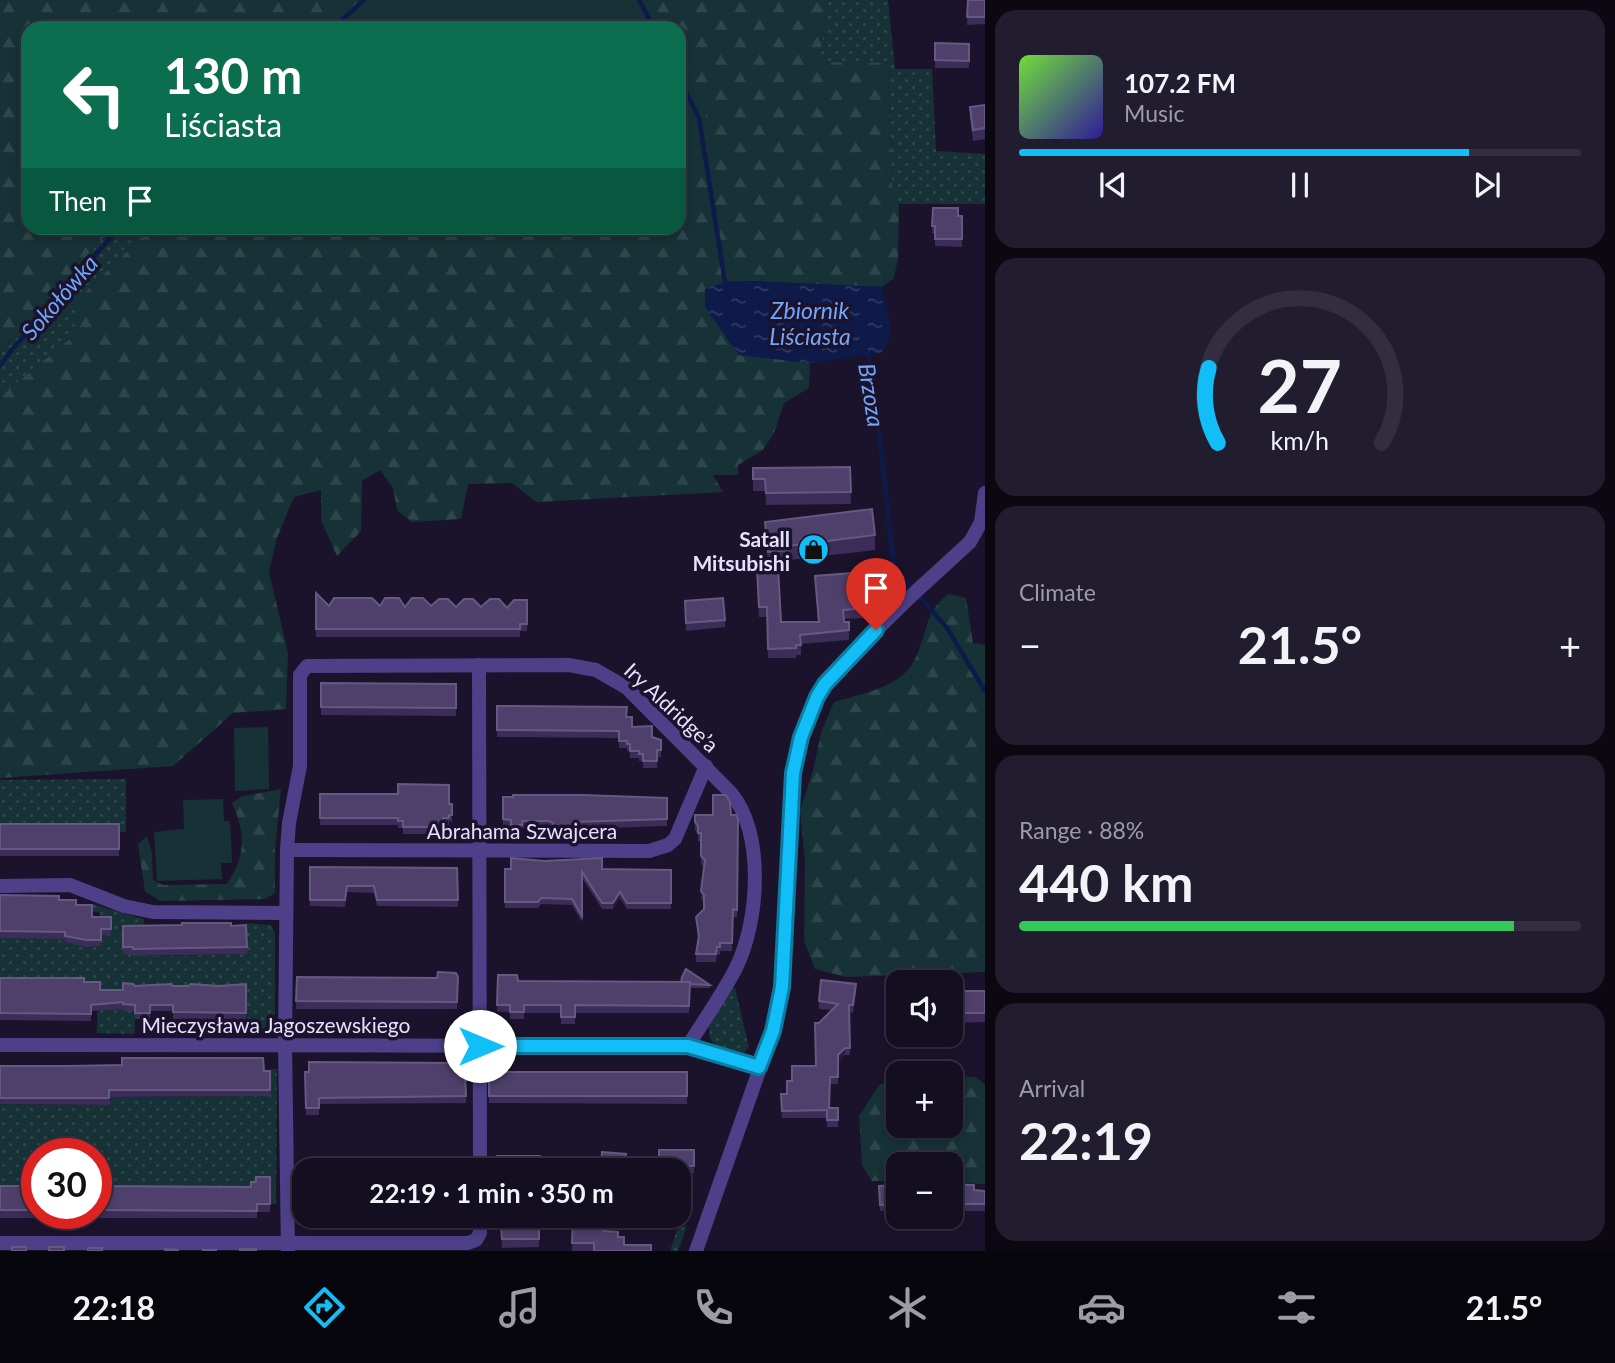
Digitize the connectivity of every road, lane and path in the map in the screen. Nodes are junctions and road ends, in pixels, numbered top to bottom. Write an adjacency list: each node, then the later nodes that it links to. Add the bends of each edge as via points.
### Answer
1 (985, 493): 12 (street, via 981,523 971,542 844,662 817,697 801,737 793,773 782,987 773,1031)
2 (479, 665): 3 (street, Iry Aldridge’a, via 569,665 605,674 636,696); 4 (street, Iry Aldridge’a, via 311,664 303,668 300,766); 5 (street)
3 (706, 766): 5 (street, Abrahama Szwajcera, via 675,839 660,849); 11 (street, Iry Aldridge’a, via 736,799 749,824 753,901 738,962)
4 (287, 850): 5 (street, Abrahama Szwajcera); 7 (street)
5 (479, 851): 10 (street)
6 (0, 886): 7 (street, via 70,885 153,912)
7 (285, 913): 8 (street)
8 (285, 1044): 9 (street, Mieczysława Jagoszewskiego); 10 (street, Mieczysława Jagoszewskiego); 16 (street)
9 (0, 1045)
10 (480, 1046): 11 (street, Mieczysława Jagoszewskiego); 13 (street)
11 (688, 1046): 12 (street, Mieczysława Jagoszewskiego)
12 (759, 1067): 17 (street)
13 (480, 1158)
14 (480, 1228): 16 (street, via 476,1240 468,1243)
15 (0, 1243): 16 (street)
16 (288, 1247)
17 (696, 1251)

